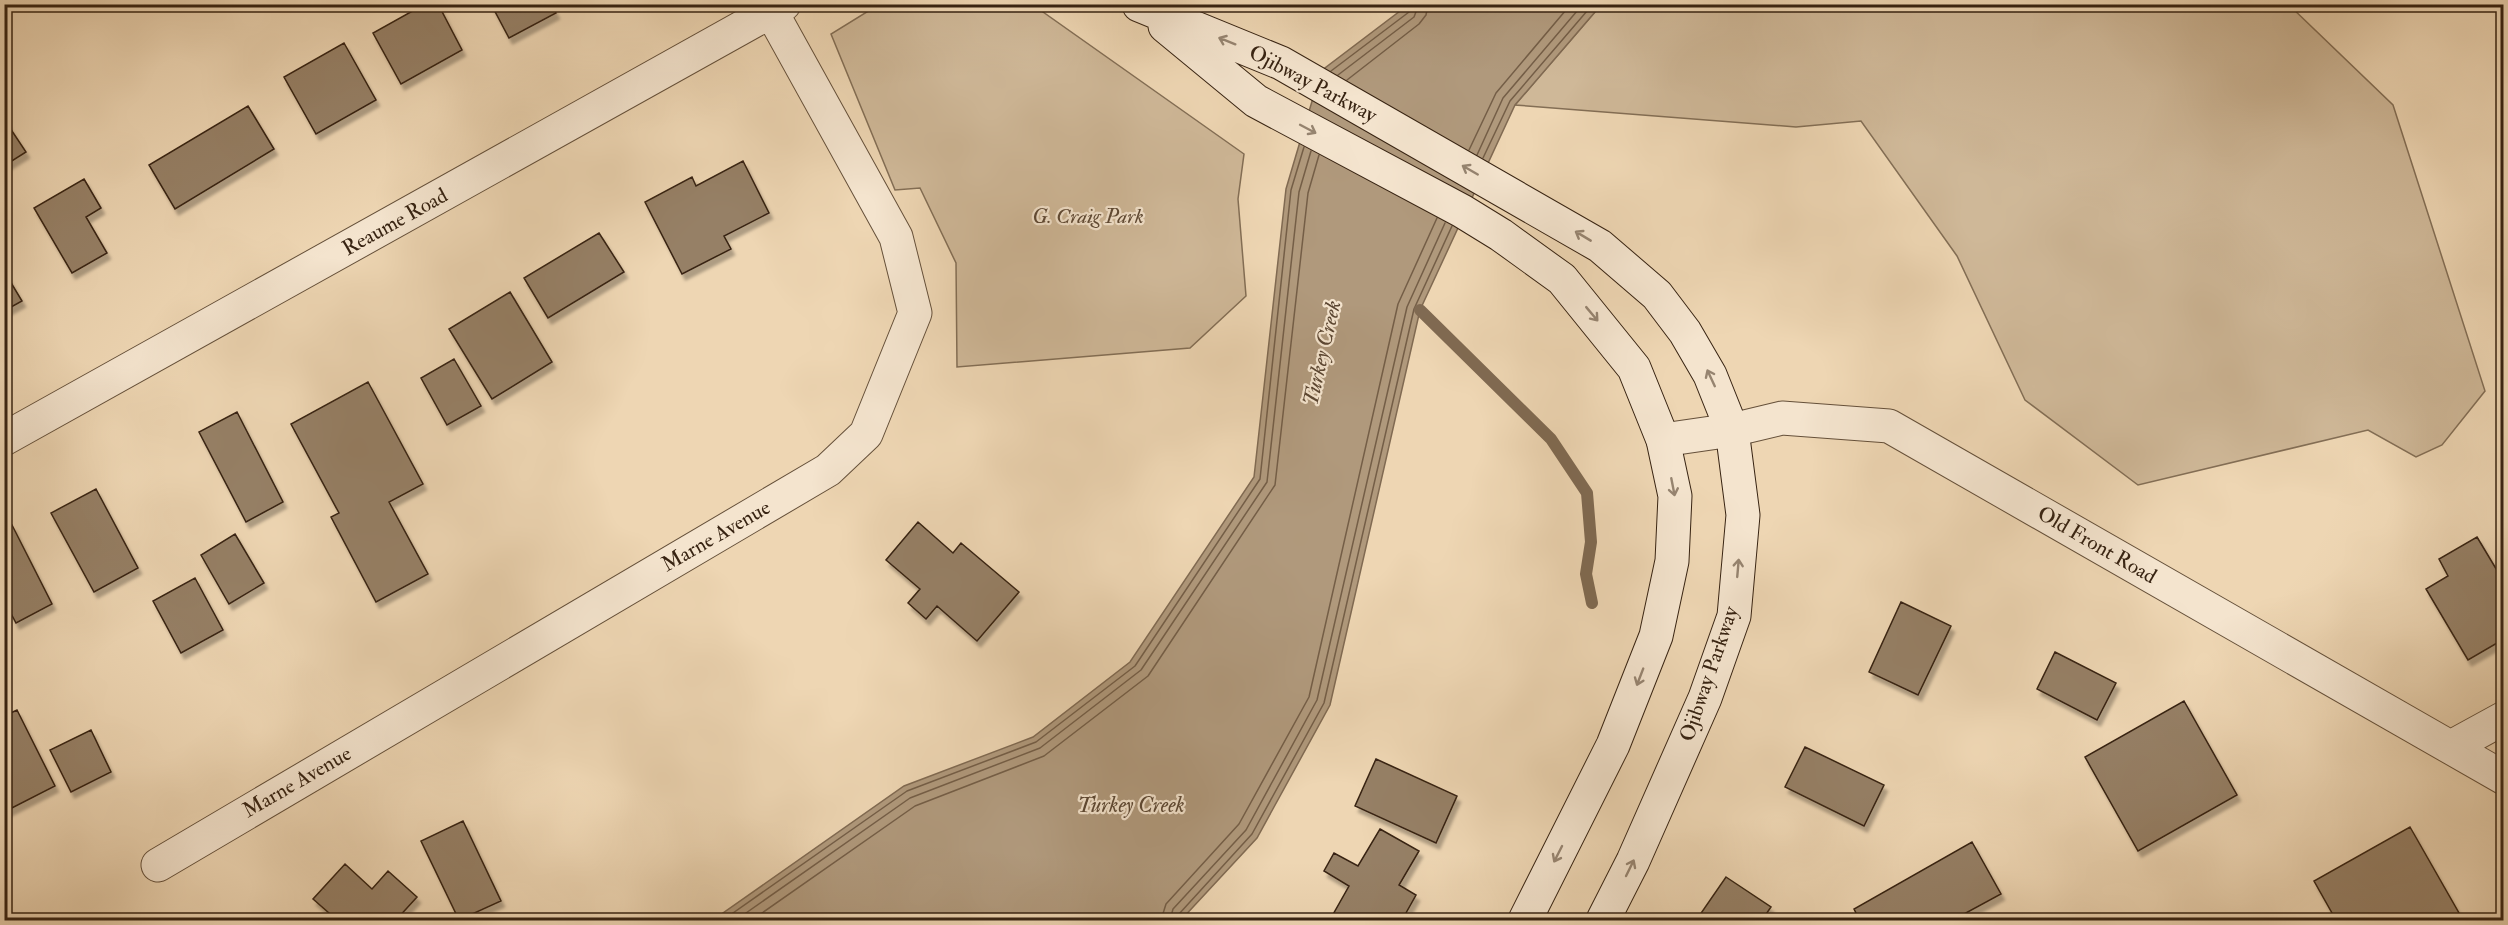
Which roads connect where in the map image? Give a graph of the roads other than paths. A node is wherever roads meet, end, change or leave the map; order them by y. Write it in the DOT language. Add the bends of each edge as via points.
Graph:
graph roads {
  1 [pos="1138,5"];
  2 [pos="778,9"];
  3 [pos="1732,430"];
  4 [pos="4,439"];
  5 [pos="1663,440"];
  6 [pos="2504,718"];
  7 [pos="2451,747"];
  8 [pos="2504,778"];
  9 [pos="158,865"];
  10 [pos="1525,921"];
  11 [pos="1603,921"];
  3 -- 1 [label="street, Ojibway Parkway, one-way" via="1710,375 1685,332 1657,295 1600,246 1281,63"];
  1 -- 5 [label="street, Ojibway Parkway, one-way" via="1256,101 1462,211 1562,279 1634,368"];
  2 -- 4 [label="street, Reaume Road"];
  2 -- 9 [label="street, Marne Avenue" via="896,237 915,314 866,434 828,470"];
  3 -- 5 [label="street, Old Front Road"];
  3 -- 7 [label="street, Old Front Road" via="1782,418 1889,426"];
  11 -- 3 [label="street, Ojibway Parkway, one-way" via="1705,698 1734,616 1743,515"];
  5 -- 10 [label="street, Ojibway Parkway, one-way" via="1675,496 1671,561 1656,636 1613,745"];
  6 -- 7 [label="street"];
  7 -- 8 [label="street, Old Front Road"];
}
